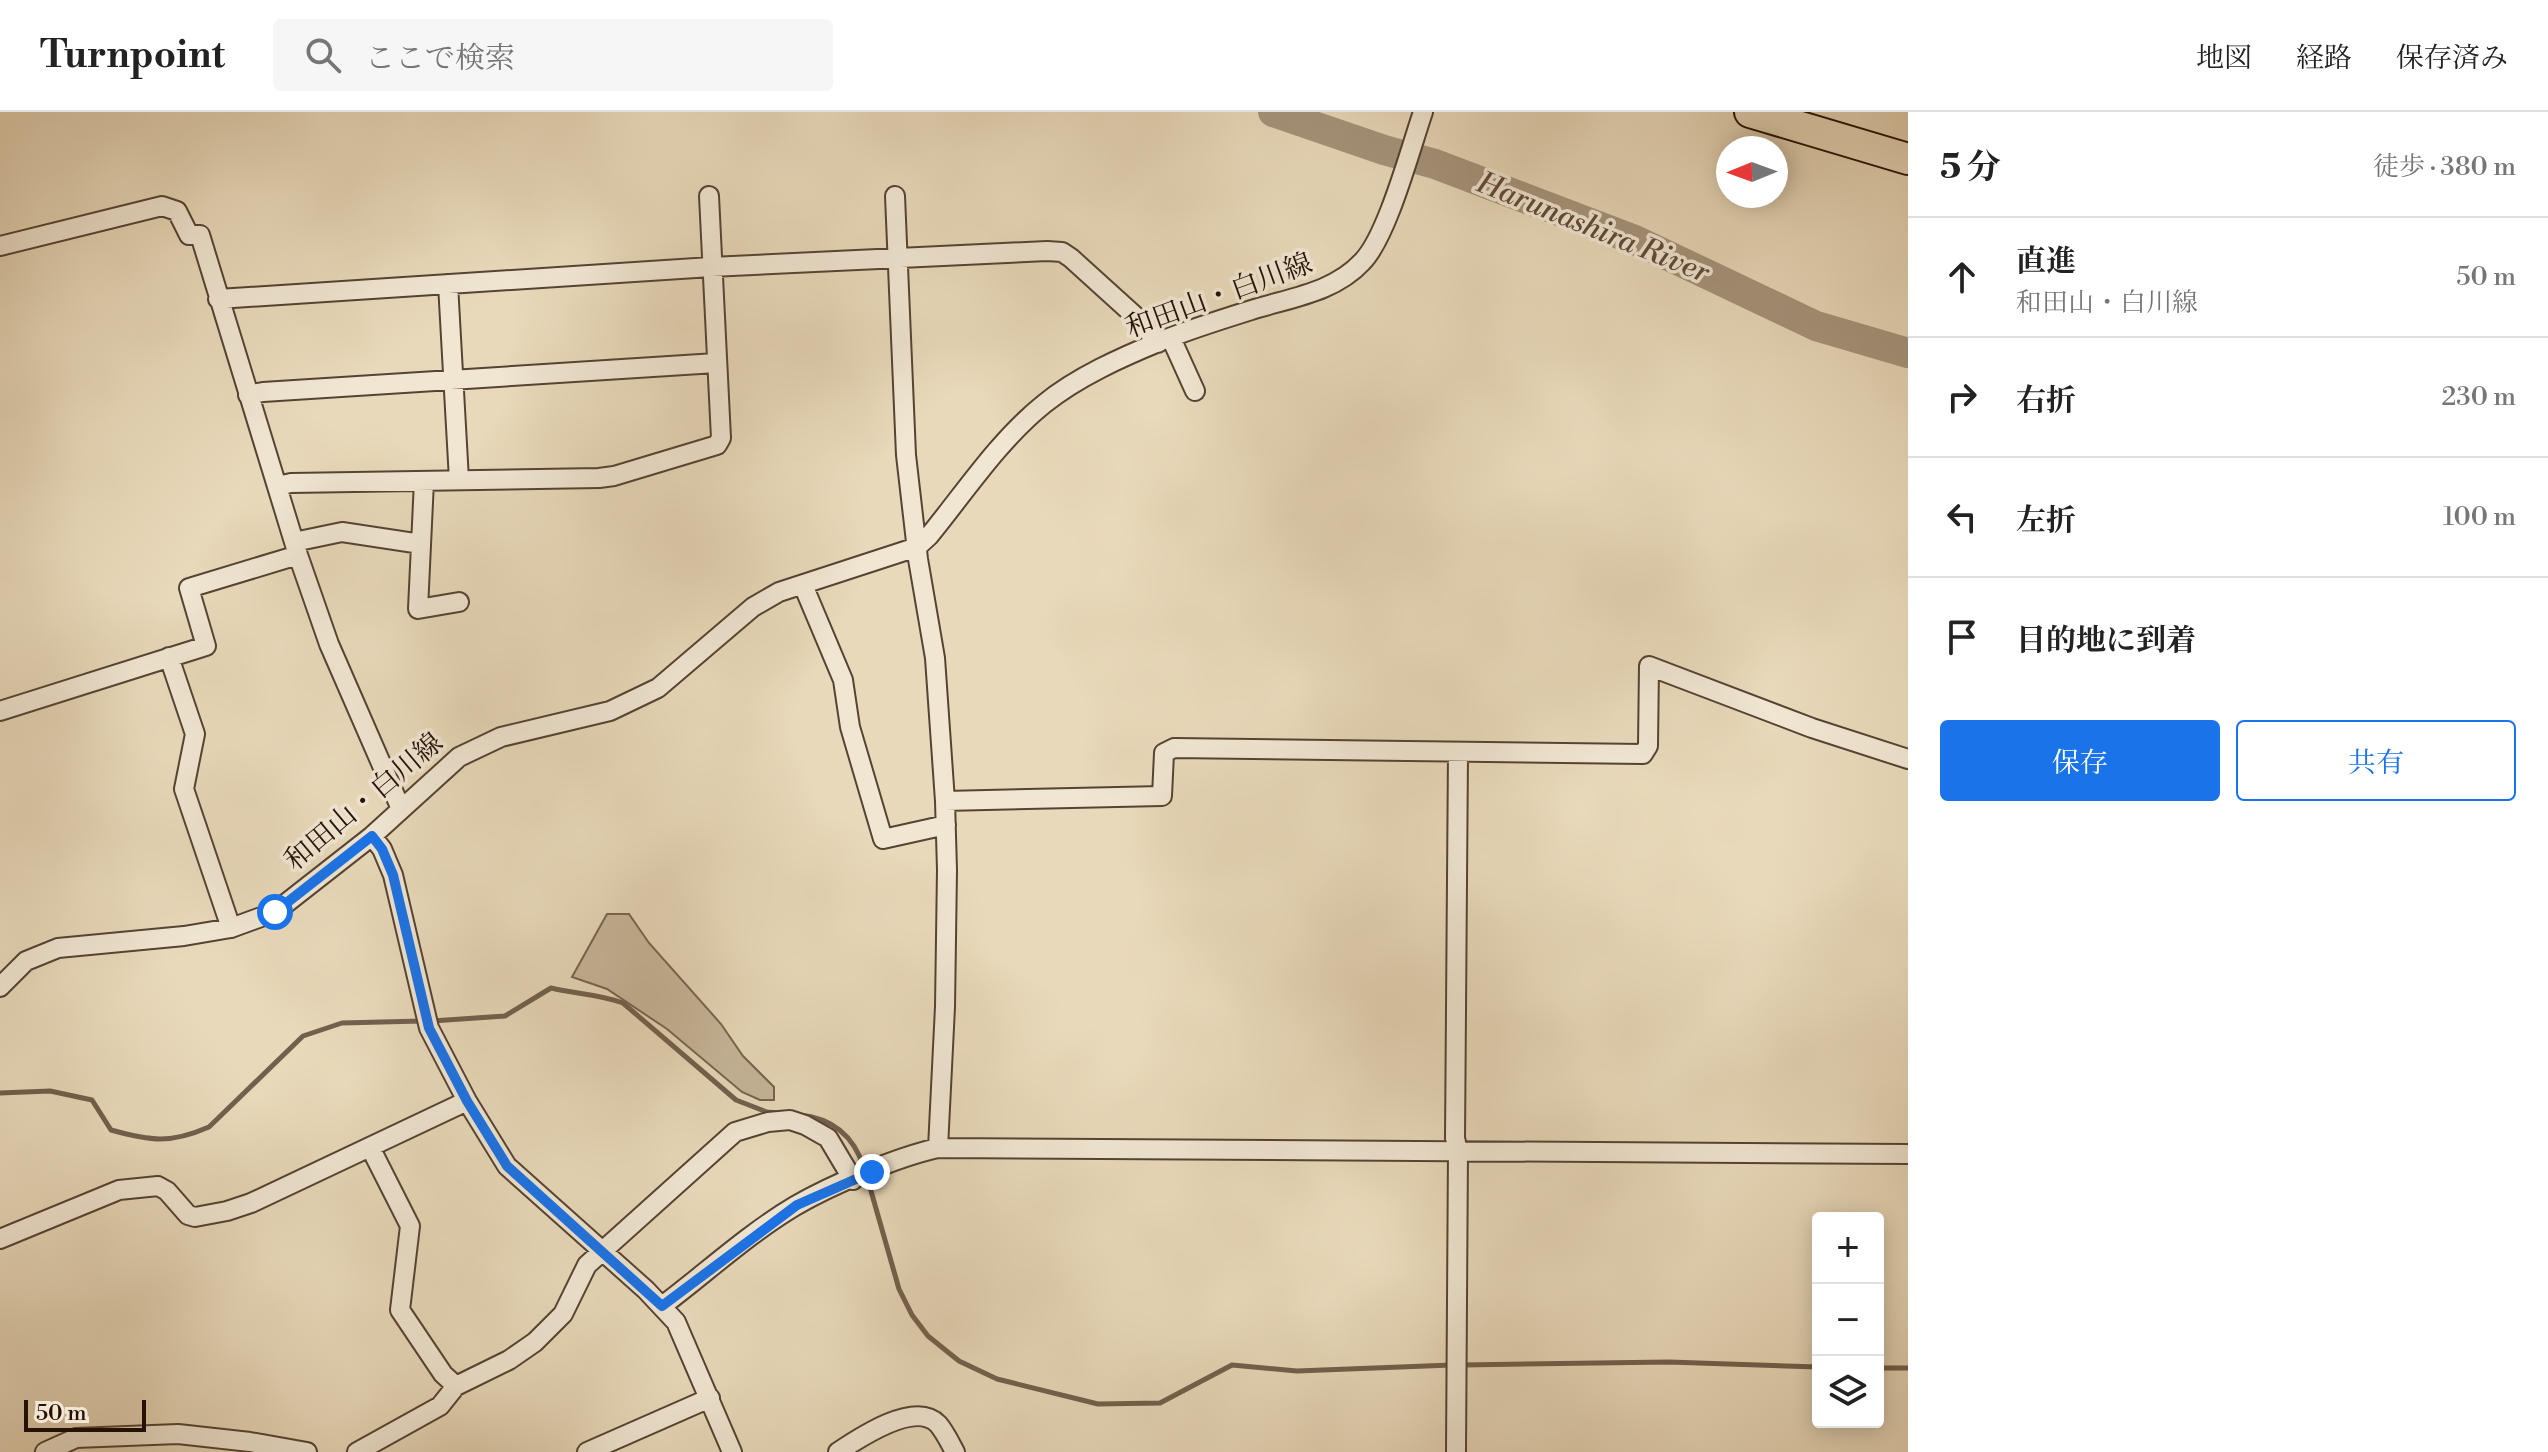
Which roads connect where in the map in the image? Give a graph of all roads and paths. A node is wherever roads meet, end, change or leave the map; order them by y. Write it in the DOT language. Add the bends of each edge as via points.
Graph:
graph roads {
  1 [pos="1423,112"];
  2 [pos="1750,112"];
  3 [pos="1908,159"];
  4 [pos="709,196"];
  5 [pos="895,196"];
  6 [pos="0,246"];
  7 [pos="897,257"];
  8 [pos="711,267"];
  9 [pos="448,284"];
  10 [pos="218,299"];
  11 [pos="1164,340"];
  12 [pos="716,363"];
  13 [pos="453,380"];
  14 [pos="1195,391"];
  15 [pos="248,395"];
  16 [pos="459,480"];
  17 [pos="424,481"];
  18 [pos="277,486"];
  19 [pos="421,544"];
  20 [pos="917,547"];
  21 [pos="296,549"];
  22 [pos="803,585"];
  23 [pos="459,602"];
  24 [pos="169,657"];
  25 [pos="0,711"];
  26 [pos="1458,753"];
  27 [pos="1908,759"];
  28 [pos="945,801"];
  29 [pos="401,809"];
  30 [pos="946,825"];
  31 [pos="372,836"];
  32 [pos="231,928"];
  33 [pos="3,978"];
  34 [pos="467,1101"];
  35 [pos="370,1147"];
  36 [pos="938,1148"];
  37 [pos="1458,1151"];
  38 [pos="1908,1154"];
  39 [pos="860,1177"];
  40 [pos="0,1239"];
  41 [pos="602,1250"];
  42 [pos="662,1306"];
  43 [pos="456,1386"];
  44 [pos="710,1398"];
  45 [pos="45,1452"];
  46 [pos="307,1452"];
  47 [pos="357,1452"];
  48 [pos="587,1452"];
  49 [pos="732,1452"];
  50 [pos="838,1452"];
  51 [pos="955,1452"];
  52 [pos="1456,1452"];
  1 -- 11 [label="street, 和田山・白川線" via="1371,253 1350,274 1315,292"];
  2 -- 3 [label="main road"];
  4 -- 8 [label="street"];
  5 -- 7 [label="street"];
  6 -- 10 [label="street" via="170,207 189,235 200,235"];
  7 -- 8 [label="street"];
  7 -- 11 [label="street" via="1062,252"];
  7 -- 20 [label="street" via="906,455"];
  8 -- 9 [label="street"];
  8 -- 12 [label="street"];
  9 -- 10 [label="street"];
  9 -- 13 [label="street"];
  10 -- 15 [label="street"];
  11 -- 14 [label="street"];
  11 -- 20 [label="street, 和田山・白川線" via="1044,404"];
  12 -- 13 [label="street"];
  12 -- 16 [label="street" via="721,438 717,445 614,476"];
  13 -- 15 [label="street"];
  13 -- 16 [label="street"];
  15 -- 18 [label="street"];
  16 -- 17 [label="street"];
  17 -- 18 [label="street"];
  17 -- 19 [label="street"];
  18 -- 21 [label="street"];
  19 -- 21 [label="street" via="342,532"];
  19 -- 23 [label="street" via="418,609"];
  20 -- 22 [label="street, 和田山・白川線"];
  20 -- 28 [label="street" via="935,658"];
  21 -- 24 [label="street" via="189,588 206,646"];
  21 -- 29 [label="street" via="329,644"];
  22 -- 29 [label="street, 和田山・白川線" via="753,607 658,688 610,711 501,737 459,757"];
  22 -- 30 [label="street" via="843,680 850,727 883,839"];
  24 -- 25 [label="street"];
  24 -- 32 [label="street" via="195,734 184,789"];
  26 -- 27 [label="street" via="1643,754 1648,746 1649,666"];
  26 -- 28 [label="street" via="1174,748 1164,753 1162,796"];
  26 -- 37 [label="street"];
  28 -- 30 [label="street"];
  29 -- 31 [label="street, 和田山・白川線"];
  30 -- 36 [label="street"];
  31 -- 32 [label="street, 和田山・白川線" via="275,912"];
  31 -- 34 [label="street" via="393,875 429,1028"];
  32 -- 33 [label="street, 和田山・白川線" via="58,948"];
  34 -- 35 [label="street"];
  34 -- 41 [label="street" via="507,1166"];
  35 -- 40 [label="street" via="227,1211 195,1217 158,1186 119,1190"];
  35 -- 43 [label="street" via="410,1226 400,1310"];
  36 -- 37 [label="street"];
  36 -- 39 [label="street"];
  37 -- 38 [label="street"];
  37 -- 52 [label="street"];
  39 -- 41 [label="street" via="818,1130 790,1120 752,1126 735,1132"];
  39 -- 42 [label="street" via="777,1218"];
  41 -- 42 [label="street"];
  41 -- 43 [label="street" via="587,1265 563,1314 550,1328 509,1360"];
  42 -- 44 [label="street" via="676,1322"];
  43 -- 47 [label="street" via="440,1406"];
  44 -- 48 [label="street"];
  44 -- 49 [label="street"];
  45 -- 46 [label="street" via="76,1438 178,1434"];
  50 -- 51 [label="street" via="893,1421 918,1416 937,1423"];
}
